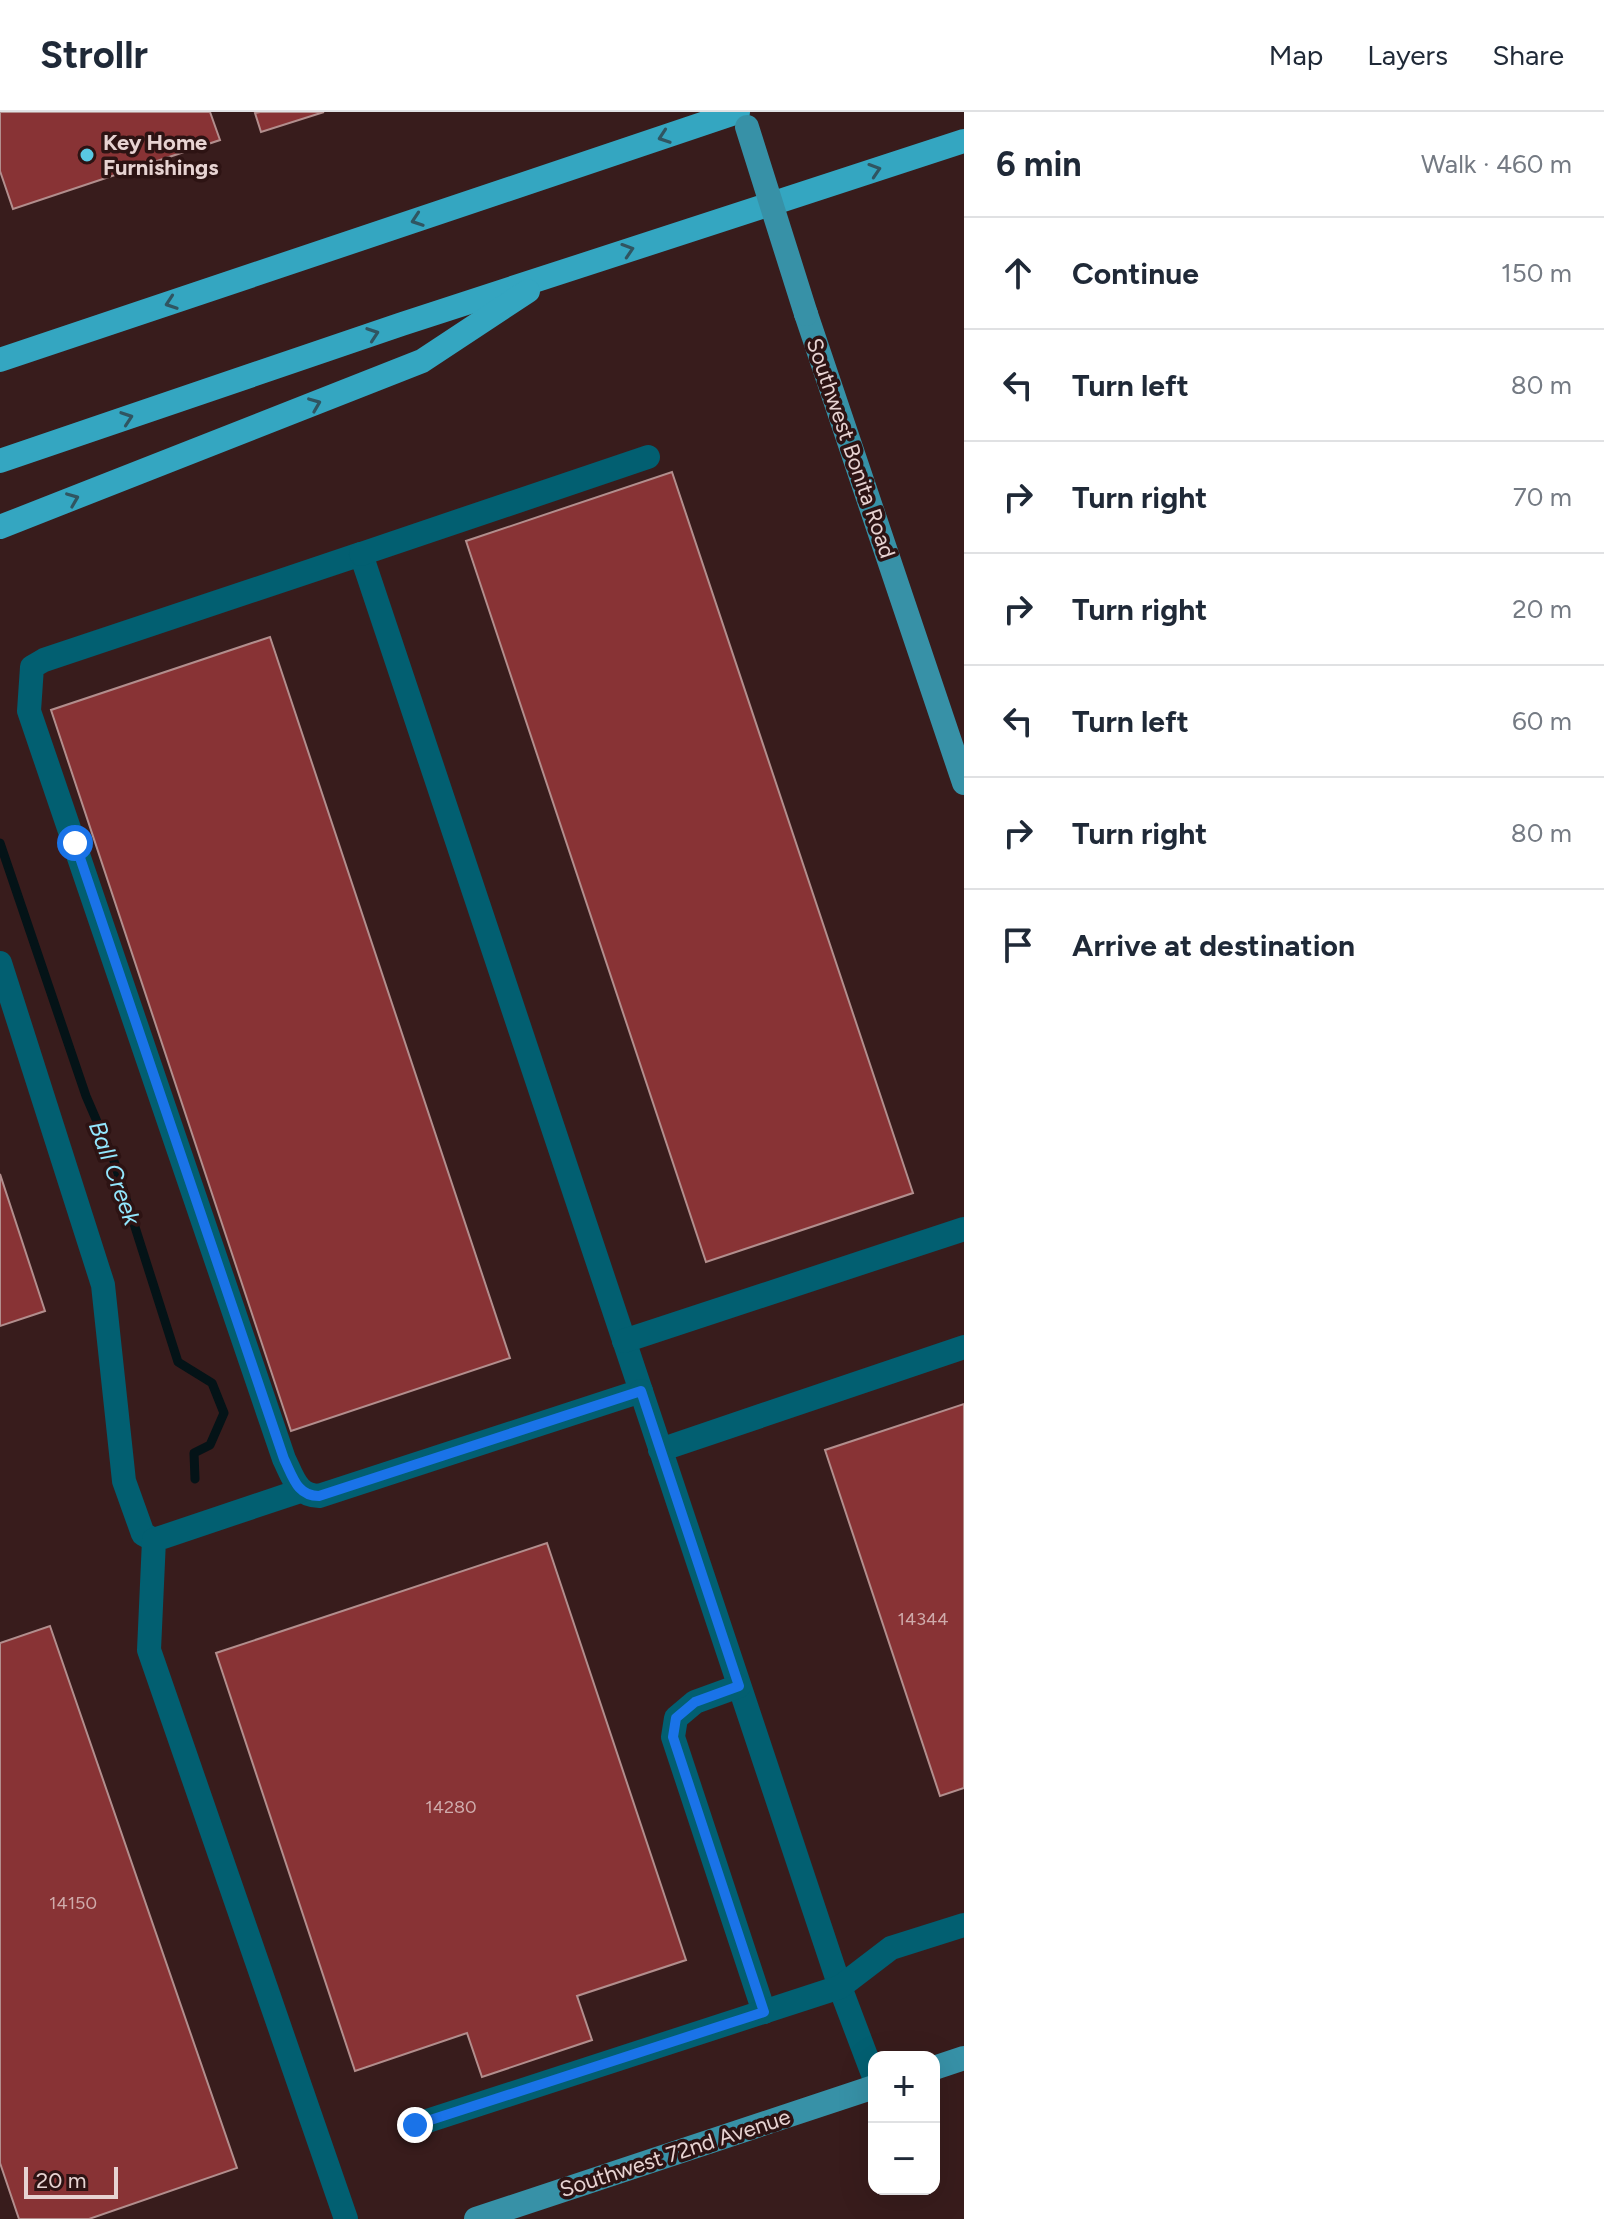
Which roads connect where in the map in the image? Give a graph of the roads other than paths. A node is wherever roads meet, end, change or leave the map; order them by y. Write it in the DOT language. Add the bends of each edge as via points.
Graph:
graph roads {
  1 [pos="740,112"];
  2 [pos="964,141"];
  3 [pos="554,275"];
  4 [pos="0,360"];
  5 [pos="648,457"];
  6 [pos="0,461"];
  7 [pos="0,527"];
  8 [pos="361,554"];
  9 [pos="964,783"];
  10 [pos="0,963"];
  11 [pos="964,1229"];
  12 [pos="624,1341"];
  13 [pos="964,1347"];
  14 [pos="641,1391"];
  15 [pos="660,1450"];
  16 [pos="300,1491"];
  17 [pos="154,1540"];
  18 [pos="739,1686"];
  19 [pos="964,1925"];
  20 [pos="840,1987"];
  21 [pos="764,2012"];
  22 [pos="964,2058"];
  23 [pos="868,2061"];
  24 [pos="940,2066"];
  25 [pos="868,2089"];
  26 [pos="415,2125"];
  27 [pos="346,2219"];
  28 [pos="476,2219"];
  1 -- 4 [label="highway, one-way"];
  1 -- 9 [label="main road, Southwest Bonita Road, bridge"];
  3 -- 2 [label="highway, one-way"];
  6 -- 3 [label="highway, one-way"];
  7 -- 3 [label="highway, one-way" via="422,361"];
  5 -- 8 [label="lane"];
  8 -- 12 [label="lane"];
  8 -- 16 [label="lane" via="44,660 32,667 30,686 29,711 284,1459"];
  10 -- 17 [label="lane" via="103,1285 124,1481 143,1534"];
  11 -- 12 [label="lane"];
  12 -- 14 [label="lane"];
  13 -- 15 [label="lane"];
  14 -- 15 [label="lane"];
  14 -- 16 [label="lane" via="319,1496"];
  15 -- 18 [label="lane"];
  16 -- 17 [label="lane"];
  17 -- 27 [label="lane" via="149,1650"];
  18 -- 20 [label="lane"];
  18 -- 21 [label="lane" via="695,1702 676,1718 673,1737"];
  19 -- 20 [label="lane" via="891,1948"];
  20 -- 21 [label="lane"];
  20 -- 23 [label="lane"];
  21 -- 26 [label="lane"];
  22 -- 24 [label="main road"];
  25 -- 28 [label="main road, Southwest 72nd Avenue"];
}
